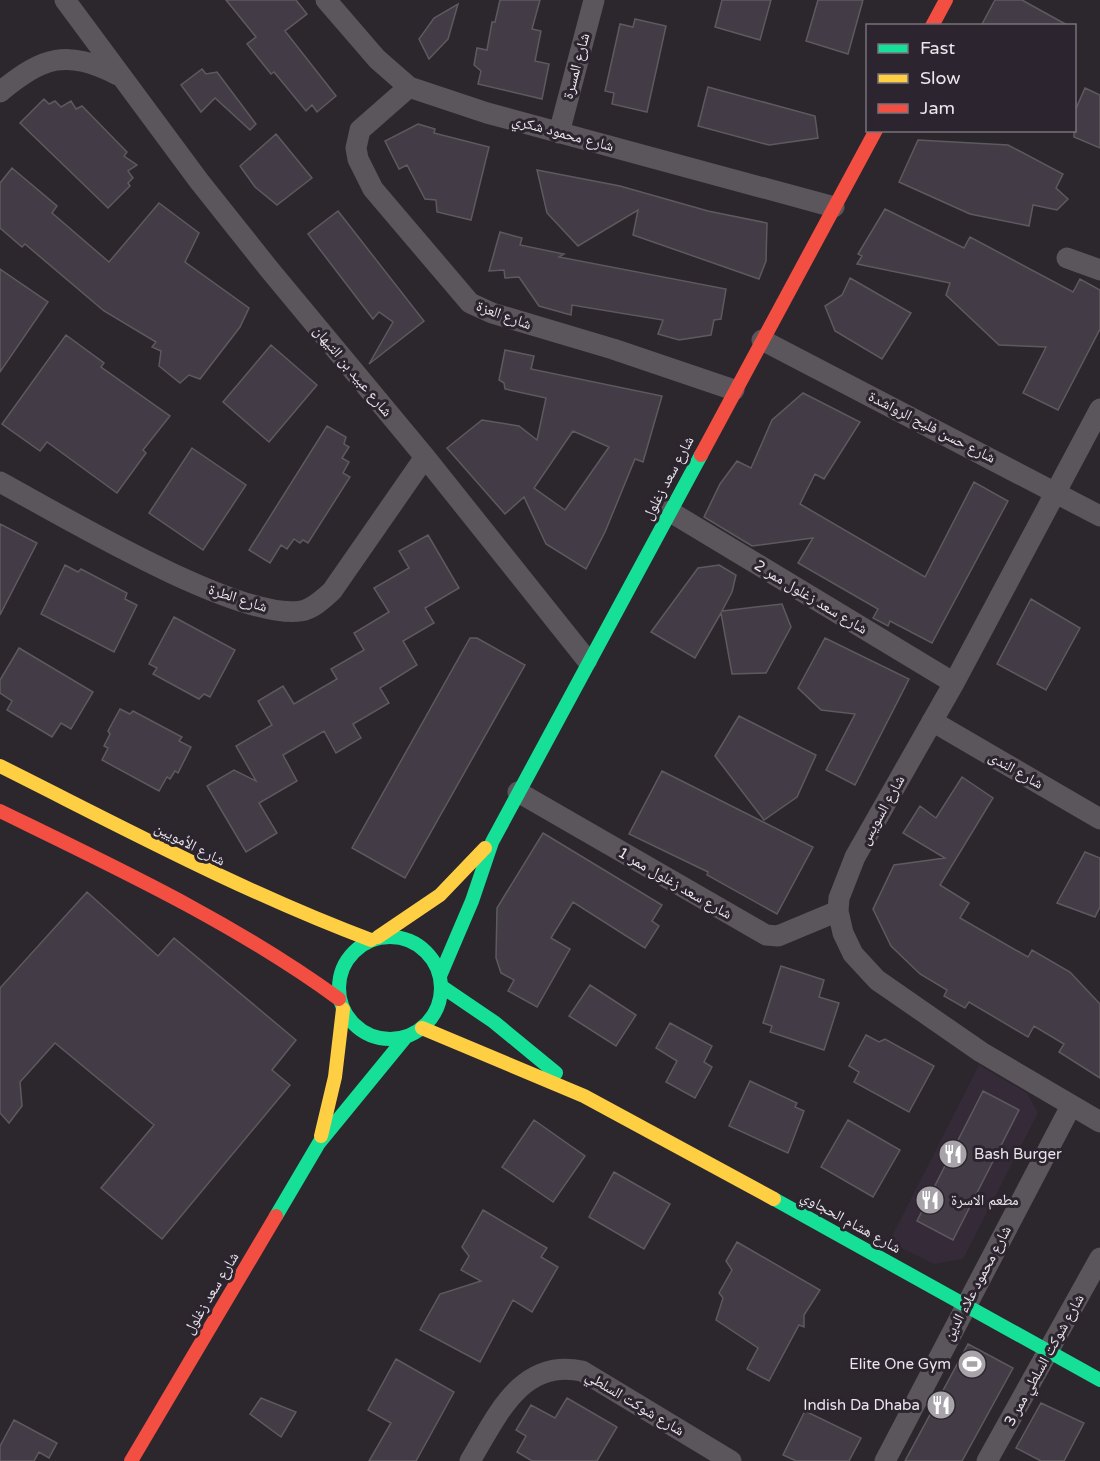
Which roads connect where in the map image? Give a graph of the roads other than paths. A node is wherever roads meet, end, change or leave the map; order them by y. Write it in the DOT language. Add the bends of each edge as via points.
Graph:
graph roads {
  1 [pos="65,0"];
  2 [pos="326,0"];
  3 [pos="594,0"];
  4 [pos="946,0"];
  5 [pos="933,24"];
  6 [pos="123,78"];
  7 [pos="409,87"];
  8 [pos="0,92"];
  9 [pos="875,132"];
  10 [pos="559,133"];
  11 [pos="834,207"];
  12 [pos="1067,258"];
  13 [pos="1100,270"];
  14 [pos="762,340"];
  15 [pos="734,390"];
  16 [pos="1100,408"];
  17 [pos="425,457"];
  18 [pos="0,482"];
  19 [pos="1057,491"];
  20 [pos="669,511"];
  21 [pos="1100,516"];
  22 [pos="587,660"];
  23 [pos="954,683"];
  24 [pos="932,721"];
  25 [pos="0,766"];
  26 [pos="518,792"];
  27 [pos="0,811"];
  28 [pos="1100,819"];
  29 [pos="492,842"];
  30 [pos="838,911"];
  31 [pos="375,939"];
  32 [pos="441,981"];
  33 [pos="341,1004"];
  34 [pos="422,1029"];
  35 [pos="405,1038"];
  36 [pos="584,1096"];
  37 [pos="1071,1106"];
  38 [pos="1100,1122"];
  39 [pos="319,1143"];
  40 [pos="1100,1258"];
  41 [pos="965,1305"];
  42 [pos="1050,1350"];
  43 [pos="1100,1380"];
  44 [pos="131,1461"];
  45 [pos="470,1461"];
  46 [pos="731,1461"];
  47 [pos="885,1461"];
  48 [pos="987,1461"];
  1 -- 6 [label="street, شارع عبيد بن التيهان"];
  2 -- 7 [label="street, شارع محمود شكري" via="377,59"];
  3 -- 10 [label="street, شارع المسرة"];
  4 -- 5 [label="street"];
  6 -- 8 [label="street, شارع عبيد بن التيهان" via="94,63 64,59 21,75"];
  6 -- 17 [label="street, شارع عبيد بن التيهان" via="262,261"];
  7 -- 10 [label="street, شارع محمود شكري"];
  7 -- 15 [label="street, شارع العزة" via="360,130 358,159 374,189 470,303 492,314"];
  9 -- 11 [label="street, شارع سعد زغلول"];
  10 -- 11 [label="street, شارع محمود شكري"];
  11 -- 14 [label="street, شارع سعد زغلول"];
  12 -- 13 [label="street"];
  14 -- 15 [label="street, شارع سعد زغلول"];
  14 -- 19 [label="street, شارع حسن فليح الرواشدة"];
  15 -- 20 [label="street, شارع سعد زغلول"];
  16 -- 19 [label="street, شارع السويس"];
  17 -- 18 [label="street, شارع الطرة" via="332,591 303,611 267,608 206,588"];
  17 -- 22 [label="street, شارع عبيد بن التيهان"];
  19 -- 21 [label="street, شارع حسن فليح الرواشدة"];
  19 -- 23 [label="street, شارع السويس"];
  20 -- 22 [label="street, شارع سعد زغلول"];
  20 -- 23 [label="street, شارع سعد زغلول ممر 2"];
  22 -- 26 [label="street, شارع سعد زغلول"];
  23 -- 24 [label="street, شارع السويس"];
  24 -- 28 [label="street, شارع الندى"];
  24 -- 30 [label="street, شارع السويس" via="855,857"];
  25 -- 31 [label="street, شارع الأمويين" via="227,880 299,912"];
  26 -- 29 [label="street, شارع سعد زغلول"];
  26 -- 30 [label="street, شارع سعد زغلول ممر 1" via="766,935 778,936"];
  27 -- 33 [label="street" via="239,933 317,981"];
  29 -- 31 [label="street, شارع سعد زغلول" via="440,895"];
  29 -- 32 [label="street, شارع سعد زغلول"];
  30 -- 37 [label="street, شارع السويس" via="853,954 877,980 981,1052"];
  31 -- 32 [label="street" via="394,936 410,940 434,962"];
  31 -- 33 [label="street" via="356,949 344,963 339,981"];
  32 -- 34 [label="street" via="436,1009"];
  32 -- 36 [label="street, شارع هشام الحجاوي"];
  33 -- 35 [label="street" via="350,1022 375,1038"];
  33 -- 39 [label="street, شارع سعد زغلول" via="335,1077"];
  34 -- 35 [label="street"];
  34 -- 36 [label="street, شارع هشام الحجاوي"];
  35 -- 39 [label="street, شارع سعد زغلول"];
  36 -- 41 [label="street, شارع هشام الحجاوي"];
  37 -- 38 [label="street, شارع السويس"];
  37 -- 41 [label="street, شارع محمود علاء الدين"];
  39 -- 44 [label="street, شارع سعد زغلول"];
  40 -- 42 [label="street, شارع شوكت السلطي ممر 3"];
  41 -- 42 [label="street, شارع هشام الحجاوي"];
  41 -- 47 [label="street, شارع محمود علاء الدين"];
  42 -- 43 [label="street, شارع هشام الحجاوي"];
  42 -- 48 [label="street, شارع شوكت السلطي ممر 3"];
  45 -- 46 [label="street, شارع شوكت السلطي" via="524,1384 537,1374 557,1368 582,1371"];
}
